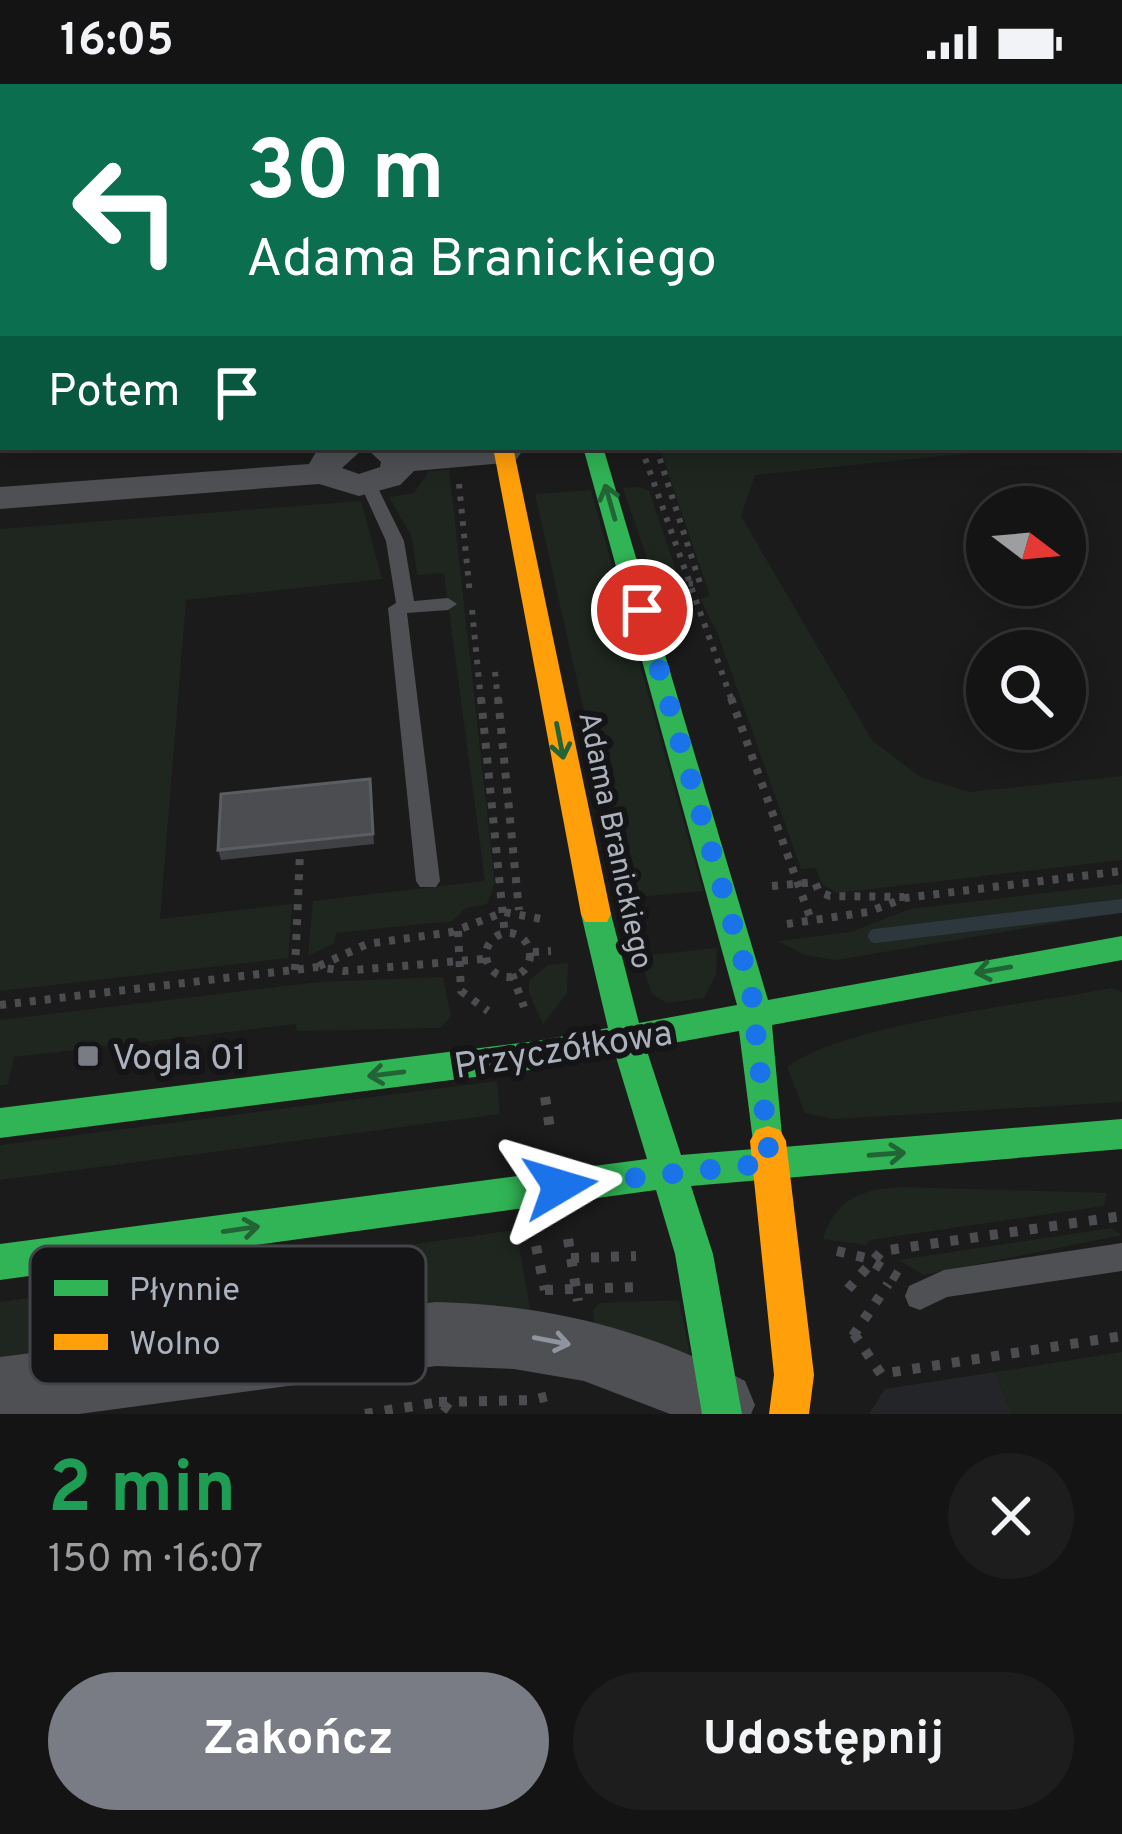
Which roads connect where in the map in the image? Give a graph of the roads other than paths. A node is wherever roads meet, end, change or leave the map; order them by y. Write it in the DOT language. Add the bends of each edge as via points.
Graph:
graph roads {
  1 [pos="504,450"];
  2 [pos="594,450"];
  3 [pos="391,455"];
  4 [pos="337,460"];
  5 [pos="368,484"];
  6 [pos="0,498"];
  7 [pos="448,604"];
  8 [pos="406,607"];
  9 [pos="428,881"];
  10 [pos="1122,947"];
  11 [pos="753,1016"];
  12 [pos="626,1040"];
  13 [pos="0,1123"];
  14 [pos="1122,1134"];
  15 [pos="770,1163"];
  16 [pos="669,1172"];
  17 [pos="119,1246"];
  18 [pos="1122,1257"];
  19 [pos="30,1258"];
  20 [pos="0,1262"];
  21 [pos="920,1296"];
  22 [pos="426,1335"];
  23 [pos="54,1384"];
  24 [pos="0,1391"];
  25 [pos="722,1409"];
  26 [pos="789,1414"];
  1 -- 3 [label="street"];
  1 -- 12 [label="main road, Adama Branickiego, one-way"];
  11 -- 2 [label="main road, one-way" via="736,931"];
  3 -- 5 [label="street" via="391,476"];
  4 -- 5 [label="street" via="339,482"];
  4 -- 6 [label="street"];
  5 -- 8 [label="lane" via="395,541"];
  7 -- 8 [label="lane"];
  8 -- 9 [label="lane" via="397,608"];
  10 -- 11 [label="main road, Przyczółkowa, one-way"];
  11 -- 12 [label="main road, Przyczółkowa"];
  11 -- 15 [label="main road"];
  12 -- 13 [label="main road, Przyczółkowa, one-way"];
  12 -- 16 [label="main road, Adama Branickiego"];
  15 -- 14 [label="main road, one-way"];
  15 -- 16 [label="main road"];
  15 -- 26 [label="main road" via="794,1375"];
  17 -- 16 [label="main road, one-way"];
  16 -- 25 [label="main road, Adama Branickiego" via="702,1285"];
  18 -- 21 [label="lane" via="944,1284"];
  20 -- 19 [label="main road, one-way"];
  22 -- 25 [label="street, one-way" via="543,1337 650,1367"];
  24 -- 23 [label="street, one-way"];
}
